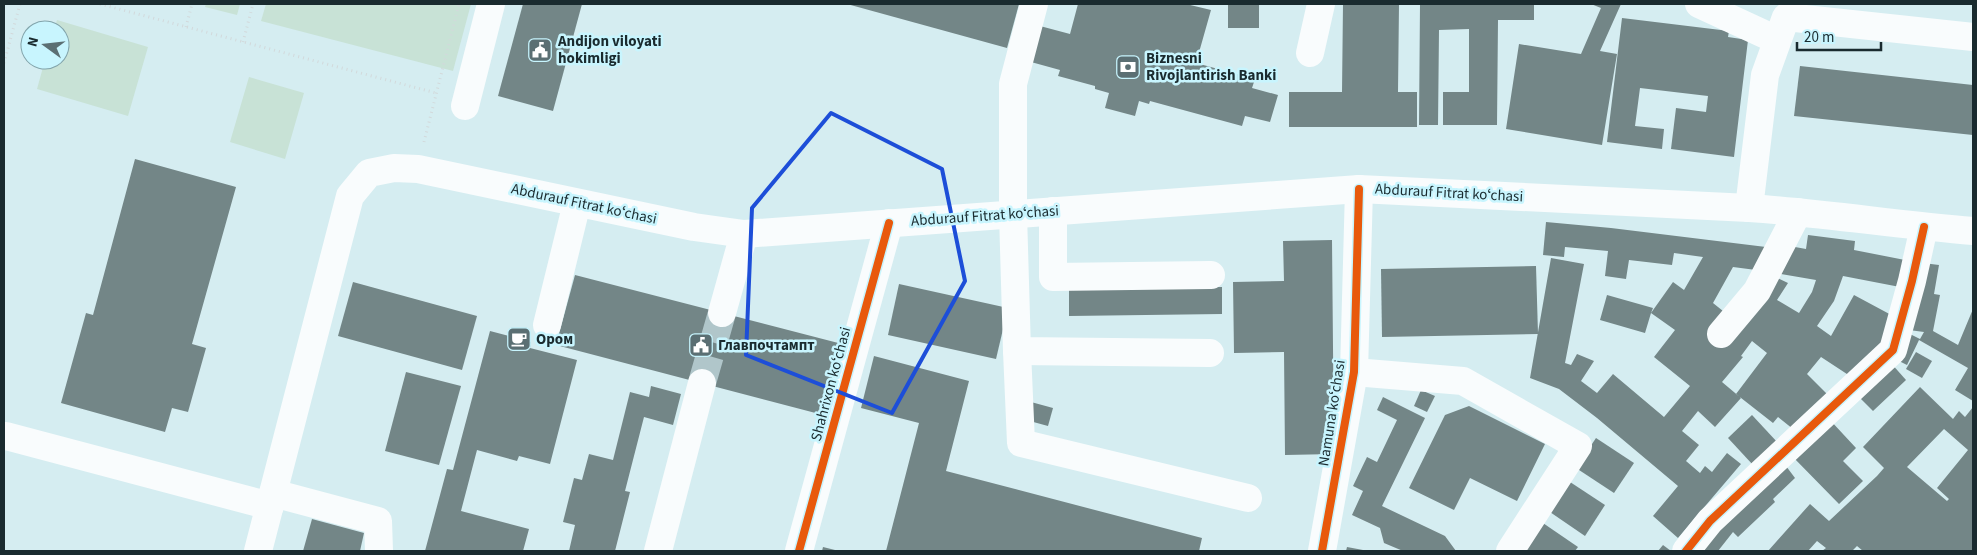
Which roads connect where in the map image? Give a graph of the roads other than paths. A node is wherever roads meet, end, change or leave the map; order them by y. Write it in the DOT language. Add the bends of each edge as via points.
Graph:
graph roads {
  1 [pos="492,4"];
  2 [pos="1034,4"];
  3 [pos="1321,4"];
  4 [pos="1699,4"];
  5 [pos="1783,20"];
  6 [pos="1973,37"];
  7 [pos="1310,53"];
  8 [pos="465,106"];
  9 [pos="1360,188"];
  10 [pos="577,203"];
  11 [pos="1750,208"];
  12 [pos="1053,211"];
  13 [pos="1798,212"];
  14 [pos="1013,214"];
  15 [pos="889,223"];
  16 [pos="1924,227"];
  17 [pos="1973,231"];
  18 [pos="744,234"];
  19 [pos="1210,274"];
  20 [pos="722,313"];
  21 [pos="547,325"];
  22 [pos="1721,334"];
  23 [pos="1017,351"];
  24 [pos="1210,353"];
  25 [pos="1354,372"];
  26 [pos="702,383"];
  27 [pos="6,436"];
  28 [pos="1248,498"];
  29 [pos="271,499"];
  30 [pos="258,551"];
  31 [pos="379,551"];
  32 [pos="658,551"];
  33 [pos="799,551"];
  34 [pos="1322,551"];
  35 [pos="1510,551"];
  36 [pos="1686,551"];
  1 -- 8 [label="main road"];
  2 -- 14 [label="main road" via="1013,84"];
  3 -- 7 [label="main road"];
  4 -- 5 [label="main road"];
  5 -- 6 [label="main road"];
  5 -- 11 [label="main road" via="1765,75"];
  9 -- 11 [label="main road, Abdurauf Fitrat koʻchasi"];
  9 -- 12 [label="main road, Abdurauf Fitrat koʻchasi"];
  9 -- 25 [label="main road, Namuna koʻchasi"];
  10 -- 18 [label="main road, Abdurauf Fitrat koʻchasi"];
  10 -- 21 [label="main road"];
  10 -- 29 [label="main road, Abdurauf Fitrat koʻchasi" via="418,169 394,168 369,173 350,196"];
  11 -- 13 [label="main road, Abdurauf Fitrat koʻchasi"];
  12 -- 14 [label="main road, Abdurauf Fitrat koʻchasi"];
  12 -- 19 [label="main road" via="1054,277"];
  13 -- 16 [label="main road, Abdurauf Fitrat koʻchasi"];
  13 -- 22 [label="main road" via="1757,291"];
  14 -- 15 [label="main road, Abdurauf Fitrat koʻchasi"];
  14 -- 23 [label="main road"];
  15 -- 18 [label="main road, Abdurauf Fitrat koʻchasi"];
  15 -- 33 [label="main road, Shahrixon koʻchasi"];
  16 -- 17 [label="main road, Abdurauf Fitrat koʻchasi"];
  16 -- 36 [label="main road" via="1893,350 1710,521"];
  18 -- 20 [label="main road"];
  23 -- 24 [label="main road"];
  23 -- 28 [label="main road" via="1021,443"];
  25 -- 34 [label="main road, Namuna koʻchasi"];
  25 -- 35 [label="main road" via="1463,381 1578,446"];
  26 -- 32 [label="main road"];
  27 -- 29 [label="main road"];
  29 -- 30 [label="main road, Abdurauf Fitrat koʻchasi"];
  29 -- 31 [label="main road" via="378,521"];
}
